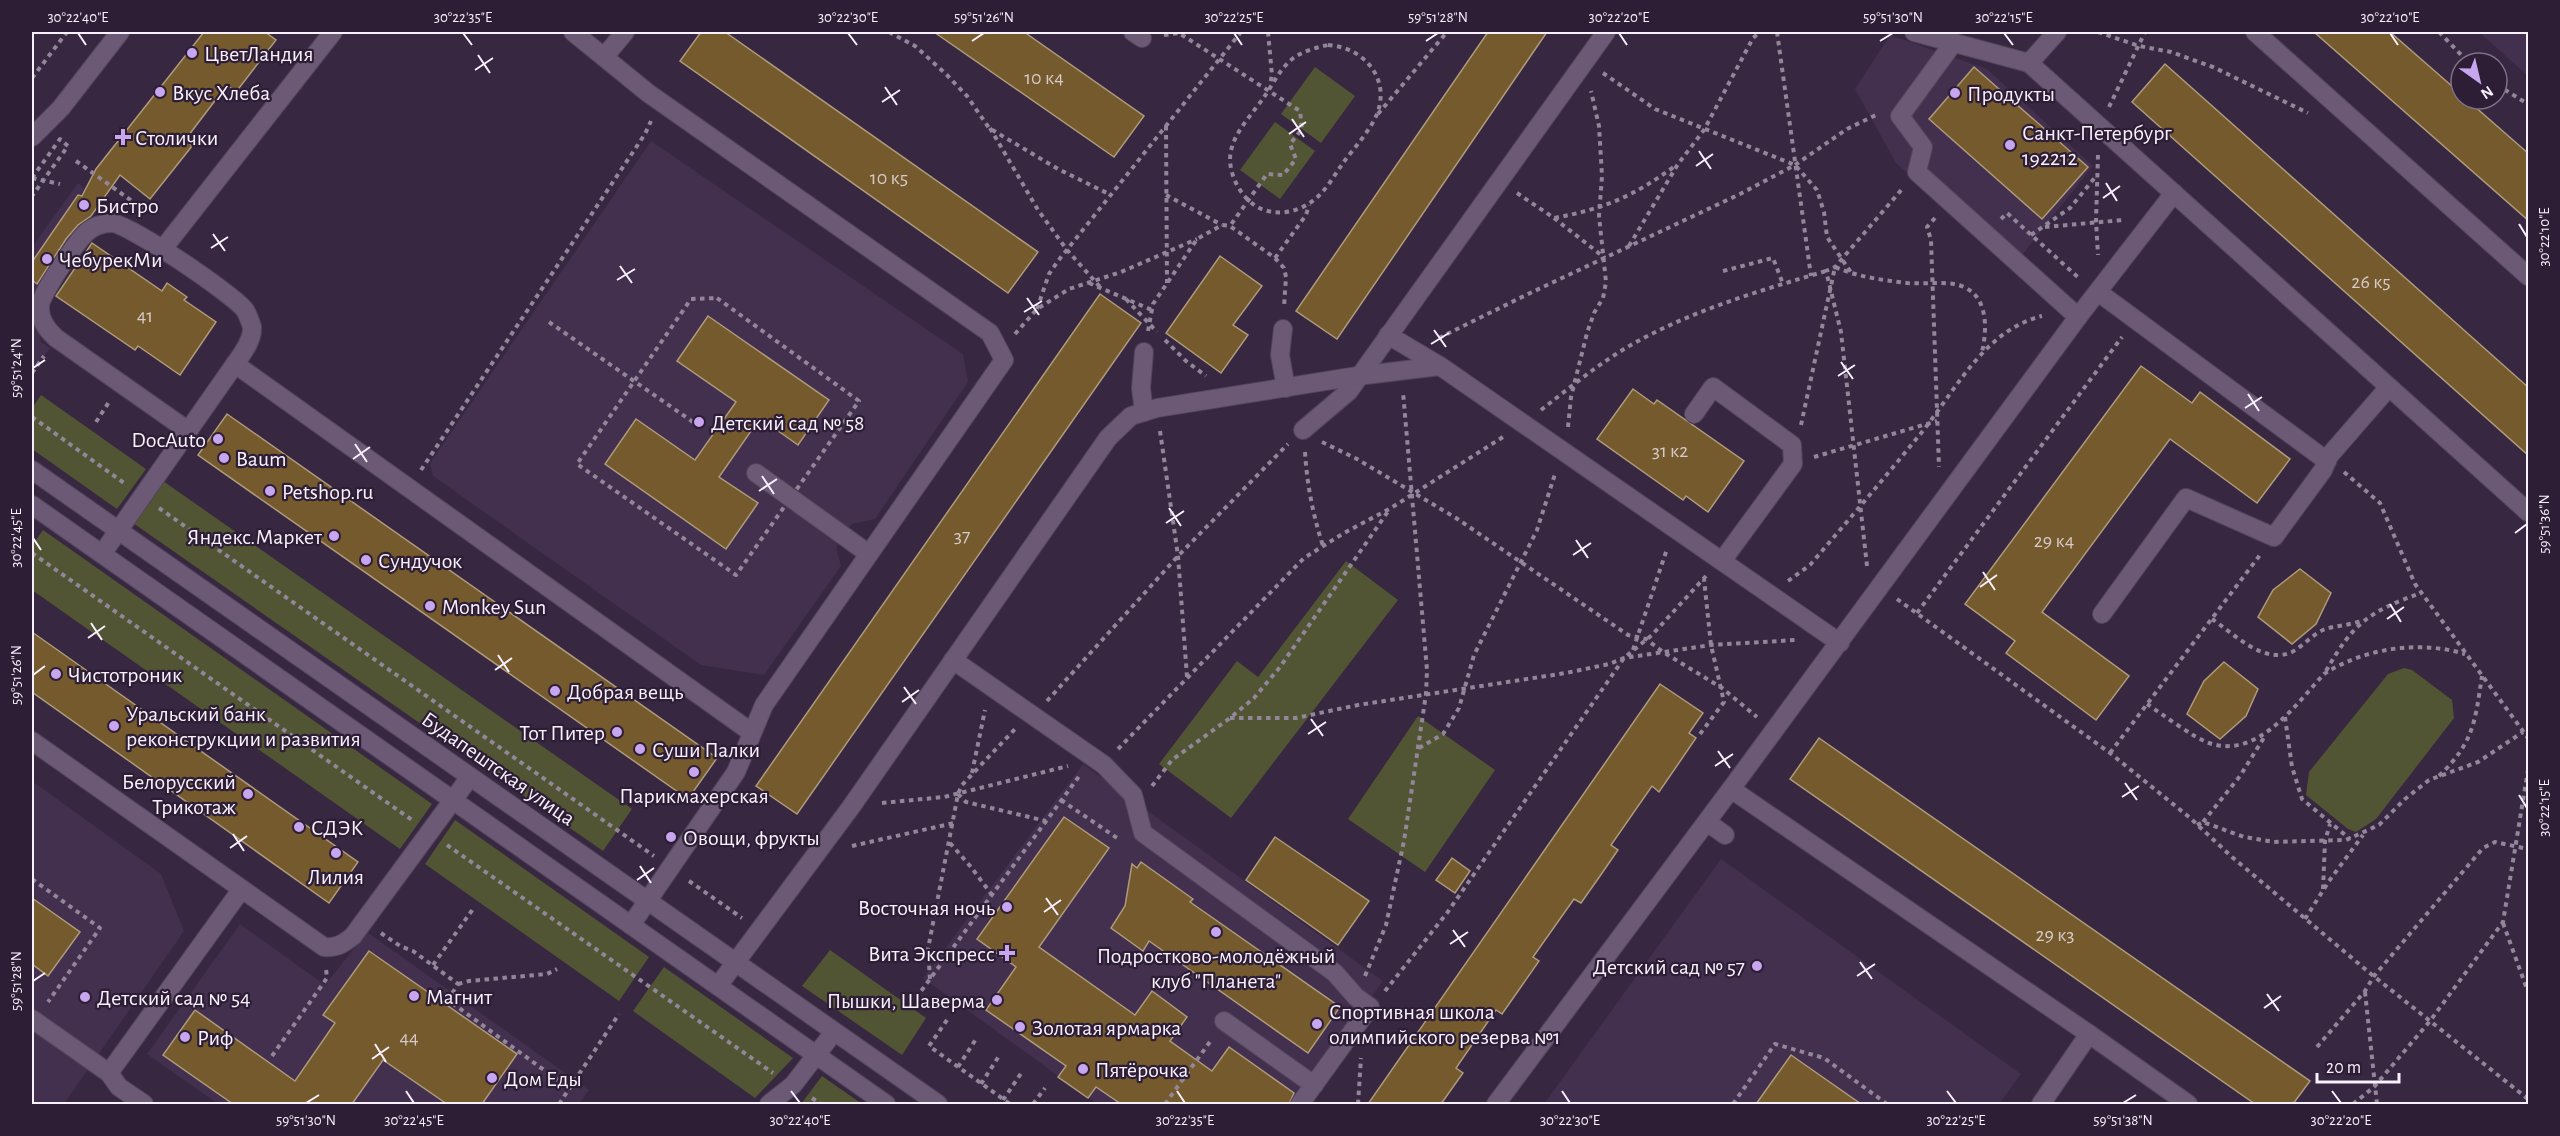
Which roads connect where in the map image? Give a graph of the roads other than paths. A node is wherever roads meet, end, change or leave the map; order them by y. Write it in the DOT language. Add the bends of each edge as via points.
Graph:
graph roads {
  1 [pos="120,32"];
  2 [pos="333,32"];
  3 [pos="573,32"];
  4 [pos="624,32"];
  5 [pos="1606,32"];
  6 [pos="1914,32"];
  7 [pos="2057,32"];
  8 [pos="2254,32"];
  9 [pos="1954,42"];
  10 [pos="604,57"];
  11 [pos="2029,63"];
  12 [pos="32,137"];
  13 [pos="2174,193"];
  14 [pos="162,250"];
  15 [pos="2529,276"];
  16 [pos="2098,292"];
  17 [pos="2074,313"];
  18 [pos="1283,329"];
  19 [pos="1388,335"];
  20 [pos="1144,352"];
  21 [pos="1415,362"];
  22 [pos="235,364"];
  23 [pos="1357,376"];
  24 [pos="2389,387"];
  25 [pos="1286,388"];
  26 [pos="1144,412"];
  27 [pos="1694,414"];
  28 [pos="187,430"];
  29 [pos="1304,430"];
  30 [pos="2328,459"];
  31 [pos="32,470"];
  32 [pos="756,473"];
  33 [pos="32,505"];
  34 [pos="2529,512"];
  35 [pos="118,530"];
  36 [pos="102,554"];
  37 [pos="869,554"];
  38 [pos="1722,561"];
  39 [pos="2102,614"];
  40 [pos="1832,637"];
  41 [pos="953,660"];
  42 [pos="730,695"];
  43 [pos="724,712"];
  44 [pos="751,732"];
  45 [pos="32,741"];
  46 [pos="470,777"];
  47 [pos="1731,789"];
  48 [pos="453,801"];
  49 [pos="1707,822"];
  50 [pos="1725,835"];
  51 [pos="242,890"];
  52 [pos="648,901"];
  53 [pos="631,925"];
  54 [pos="735,962"];
  55 [pos="718,986"];
  56 [pos="33,1020"];
  57 [pos="1224,1021"];
  58 [pos="834,1032"];
  59 [pos="2089,1034"];
  60 [pos="817,1056"];
  61 [pos="109,1074"];
  62 [pos="1314,1085"];
  63 [pos="144,1104"];
  64 [pos="769,1104"];
  65 [pos="886,1104"];
  66 [pos="938,1104"];
  67 [pos="1300,1104"];
  68 [pos="1496,1104"];
  69 [pos="2041,1104"];
  70 [pos="2188,1104"];
  1 -- 12 [label="street" via="61,108"];
  2 -- 14 [label="street" via="237,169"];
  3 -- 10 [label="street"];
  4 -- 10 [label="street"];
  5 -- 19 [label="street"];
  6 -- 9 [label="street"];
  7 -- 11 [label="street"];
  8 -- 15 [label="street"];
  9 -- 11 [label="street"];
  9 -- 17 [label="street" via="1900,116 1923,147 1917,172"];
  10 -- 37 [label="street" via="648,93 990,333 1002,355 1004,360"];
  11 -- 13 [label="street"];
  13 -- 16 [label="street"];
  13 -- 24 [label="street"];
  14 -- 22 [label="street" via="245,310 252,327 249,343"];
  14 -- 28 [label="street" via="124,225 111,222 96,226 85,234 41,297 40,313 56,338"];
  16 -- 17 [label="street"];
  16 -- 30 [label="street"];
  17 -- 40 [label="street" via="1881,587"];
  18 -- 25 [label="street" via="1280,355"];
  19 -- 21 [label="street"];
  19 -- 23 [label="street"];
  20 -- 26 [label="street"];
  21 -- 23 [label="street"];
  21 -- 38 [label="street" via="1440,366"];
  22 -- 28 [label="street"];
  22 -- 43 [label="street"];
  23 -- 25 [label="street"];
  23 -- 29 [label="street" via="1349,391"];
  24 -- 30 [label="street"];
  24 -- 34 [label="street"];
  25 -- 26 [label="street"];
  26 -- 41 [label="street" via="1131,416 1108,438"];
  27 -- 38 [label="street" via="1713,387 1792,445 1793,464"];
  28 -- 35 [label="street"];
  30 -- 39 [label="street" via="2274,537 2186,498"];
  31 -- 35 [label="street, Будапештская улица"];
  32 -- 37 [label="street"];
  33 -- 36 [label="street"];
  35 -- 36 [label="street"];
  35 -- 46 [label="street, Будапештская улица"];
  36 -- 48 [label="street"];
  37 -- 44 [label="street" via="764,705"];
  38 -- 40 [label="street"];
  40 -- 47 [label="street" via="1774,731"];
  41 -- 54 [label="street" via="851,807"];
  41 -- 62 [label="street" via="990,686 1040,709 1133,795 1143,833 1335,973 1363,1002"];
  42 -- 43 [label="street"];
  43 -- 44 [label="street"];
  44 -- 52 [label="street" via="736,772"];
  45 -- 51 [label="street"];
  46 -- 48 [label="street"];
  46 -- 52 [label="street, Будапештская улица"];
  47 -- 49 [label="street"];
  47 -- 59 [label="street"];
  48 -- 51 [label="street" via="364,921 344,944 335,948 324,947"];
  48 -- 53 [label="street"];
  49 -- 50 [label="street"];
  49 -- 68 [label="street"];
  51 -- 61 [label="street"];
  52 -- 53 [label="street"];
  52 -- 54 [label="street, Будапештская улица"];
  53 -- 55 [label="street"];
  54 -- 55 [label="street"];
  54 -- 58 [label="street, Будапештская улица"];
  55 -- 60 [label="street"];
  56 -- 61 [label="street"];
  57 -- 62 [label="street"];
  58 -- 60 [label="street"];
  58 -- 66 [label="street, Будапештская улица"];
  59 -- 69 [label="street"];
  59 -- 70 [label="street"];
  60 -- 64 [label="street" via="793,1085"];
  60 -- 65 [label="street"];
  61 -- 63 [label="street" via="119,1087"];
  62 -- 67 [label="street"];
}
